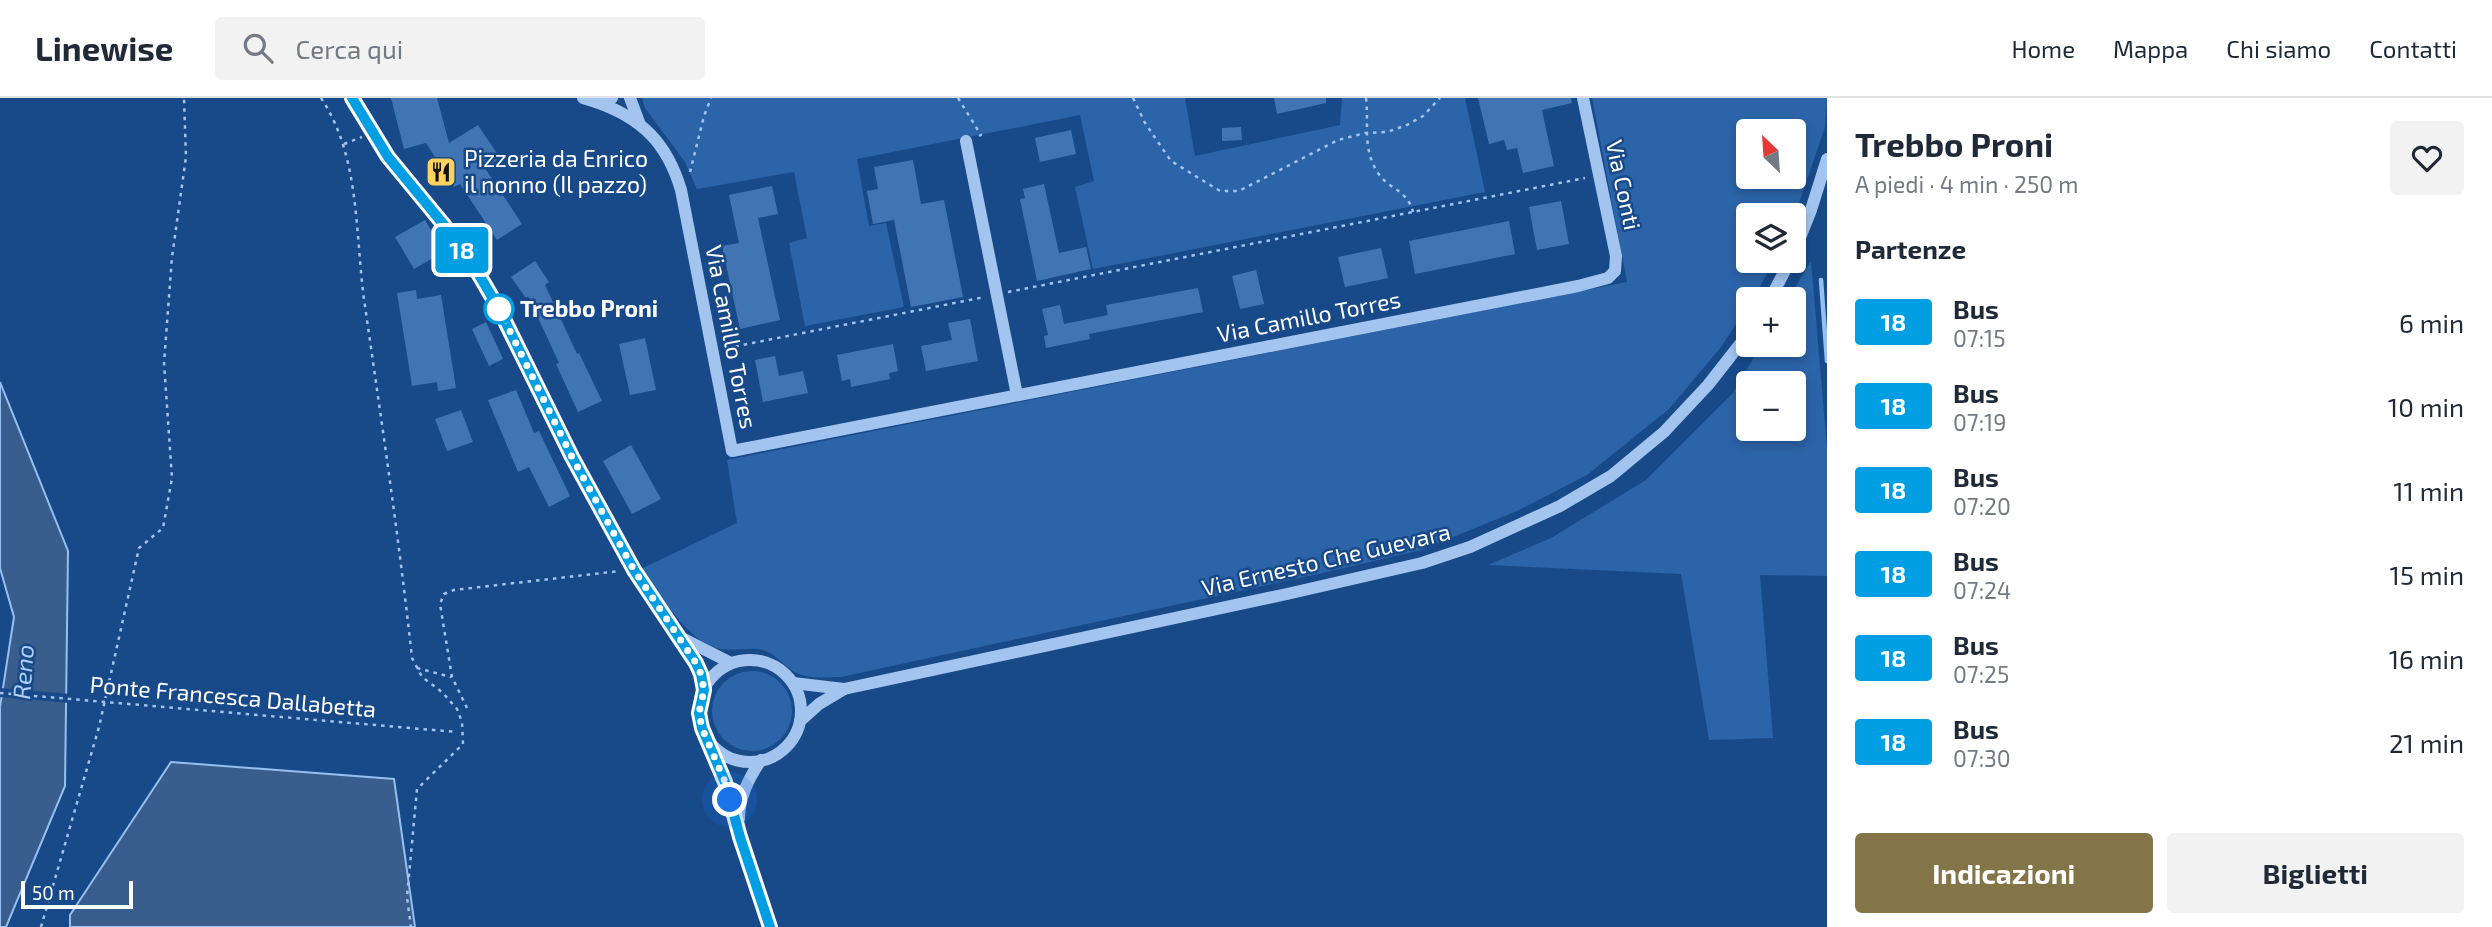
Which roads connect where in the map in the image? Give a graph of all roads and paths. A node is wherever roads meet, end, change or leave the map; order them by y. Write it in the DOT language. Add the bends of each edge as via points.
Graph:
graph roads {
  1 [pos="184,98"];
  2 [pos="321,98"];
  3 [pos="352,98"];
  4 [pos="612,98"];
  5 [pos="629,98"];
  6 [pos="711,98"];
  7 [pos="958,98"];
  8 [pos="1133,98"];
  9 [pos="1366,98"];
  10 [pos="1440,98"];
  11 [pos="1583,98"];
  12 [pos="589,100"];
  13 [pos="639,123"];
  14 [pos="371,133"];
  15 [pos="1365,134"];
  16 [pos="966,141"];
  17 [pos="344,144"];
  18 [pos="1827,159"];
  19 [pos="1599,175"];
  20 [pos="681,190"];
  21 [pos="1413,212"];
  22 [pos="1806,223"];
  23 [pos="1608,278"];
  24 [pos="997,294"];
  25 [pos="1736,349"];
  26 [pos="713,350"];
  27 [pos="1017,395"];
  28 [pos="634,570"];
  29 [pos="680,636"];
  30 [pos="731,663"];
  31 [pos="417,668"];
  32 [pos="452,677"];
  33 [pos="793,683"];
  34 [pos="704,690"];
  35 [pos="844,690"];
  36 [pos="0,693"];
  37 [pos="467,708"];
  38 [pos="800,721"];
  39 [pos="463,733"];
  40 [pos="709,741"];
  41 [pos="761,760"];
  42 [pos="740,837"];
  43 [pos="41,927"];
  44 [pos="411,927"];
  45 [pos="770,927"];
  1 -- 43 [label="path" via="186,157 164,363 172,478 163,528 139,548 99,727"];
  2 -- 17 [label="path"];
  3 -- 14 [label="street"];
  4 -- 12 [label="street"];
  5 -- 13 [label="street, Via Camillo Torres"];
  6 -- 20 [label="path" via="690,175"];
  7 -- 16 [label="path" via="981,135"];
  8 -- 15 [label="path" via="1171,161 1220,191 1239,191 1318,149"];
  9 -- 15 [label="path"];
  10 -- 15 [label="path" via="1407,125"];
  11 -- 19 [label="street, Via Conti"];
  12 -- 13 [label="street, Via Camillo Torres"];
  13 -- 20 [label="street, Via Camillo Torres" via="674,166"];
  14 -- 17 [label="path"];
  14 -- 28 [label="street" via="475,268"];
  15 -- 21 [label="path" via="1379,175 1410,201"];
  16 -- 24 [label="street"];
  17 -- 31 [label="path" via="412,658"];
  18 -- 22 [label="street"];
  19 -- 21 [label="path"];
  19 -- 23 [label="street, Via Conti" via="1616,256 1615,271"];
  20 -- 26 [label="street, Via Camillo Torres"];
  21 -- 24 [label="path"];
  23 -- 27 [label="street, Via Camillo Torres"];
  24 -- 26 [label="path"];
  24 -- 27 [label="street"];
  25 -- 35 [label="street, Via Ernesto Che Guevara" via="1664,432 1611,476 1560,506 1470,547 1422,563 1287,594"];
  26 -- 27 [label="street, Via Camillo Torres" via="732,451"];
  28 -- 29 [label="street"];
  28 -- 32 [label="path" via="444,594 440,604"];
  29 -- 30 [label="street"];
  29 -- 34 [label="street" via="701,674"];
  30 -- 33 [label="street" via="769,664"];
  30 -- 34 [label="street" via="715,674"];
  31 -- 32 [label="path"];
  31 -- 39 [label="path" via="450,700"];
  32 -- 37 [label="path"];
  33 -- 35 [label="street, Via Ernesto Che Guevara"];
  33 -- 38 [label="street"];
  34 -- 40 [label="street" via="699,713"];
  35 -- 38 [label="street, Via Ernesto Che Guevara"];
  36 -- 39 [label="path, Ponte Francesca Dallabetta, bridge"];
  38 -- 41 [label="street" via="788,744"];
  39 -- 44 [label="path" via="464,744 417,789 407,897"];
  40 -- 41 [label="street" via="734,759"];
  40 -- 42 [label="street"];
  41 -- 42 [label="street" via="742,796"];
  42 -- 45 [label="street"];
}
